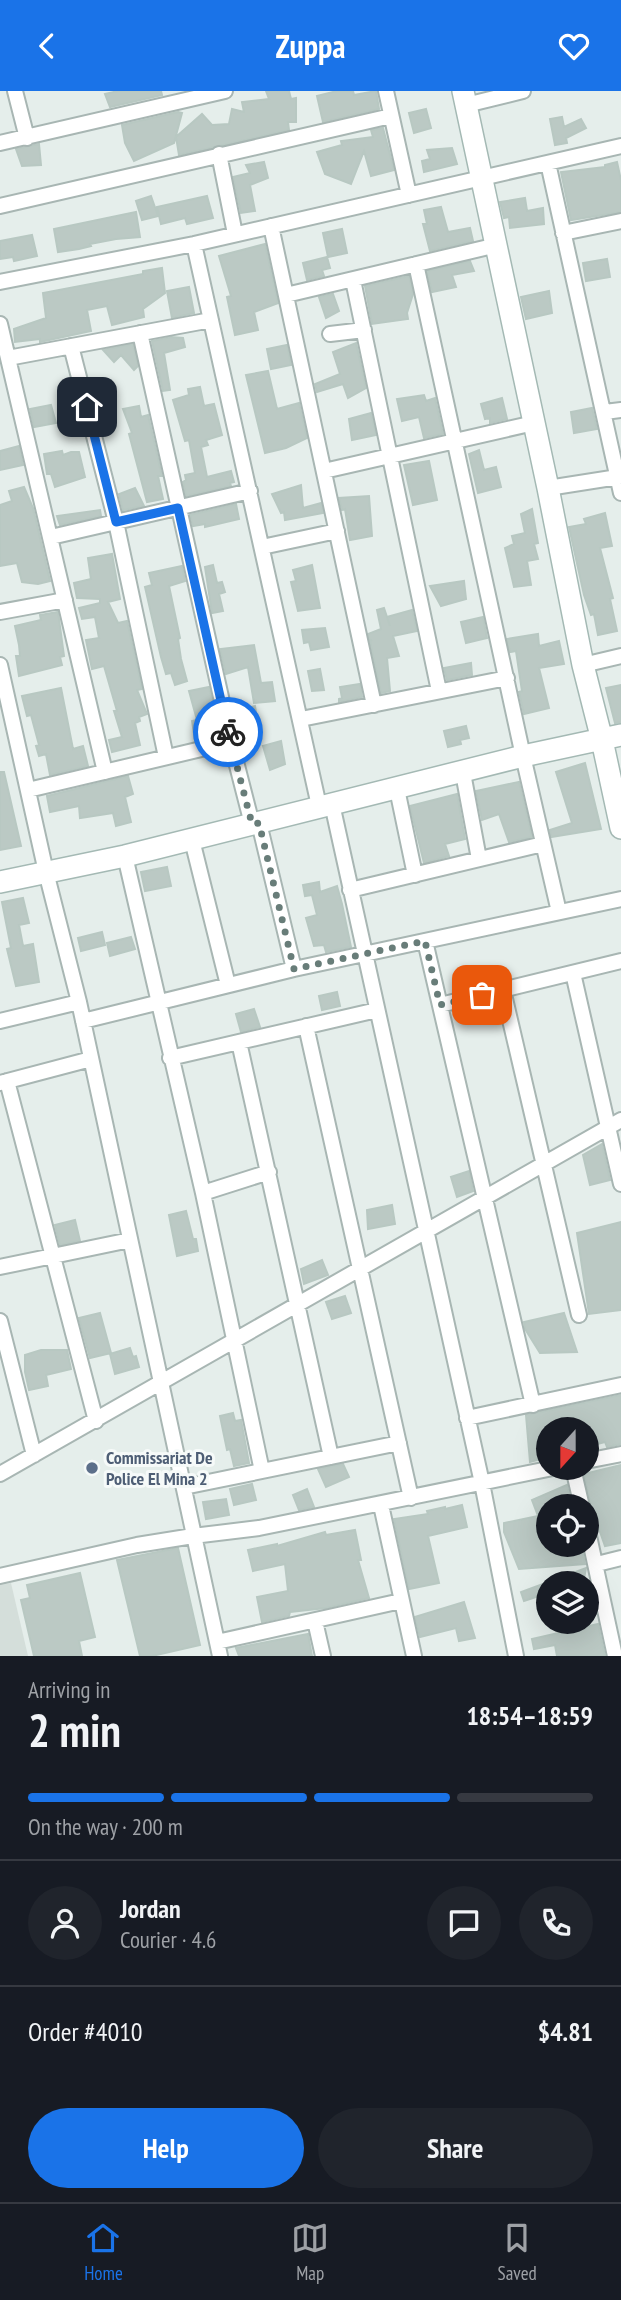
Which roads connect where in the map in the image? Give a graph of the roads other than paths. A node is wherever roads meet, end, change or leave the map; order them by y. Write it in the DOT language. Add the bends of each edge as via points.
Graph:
graph roads {
  1 [pos="15,91"];
  2 [pos="225,91"];
  3 [pos="386,91"];
  4 [pos="523,91"];
  5 [pos="464,98"];
  6 [pos="391,116"];
  7 [pos="27,138"];
  8 [pos="0,143"];
  9 [pos="621,146"];
  10 [pos="219,154"];
  11 [pos="548,163"];
  12 [pos="482,178"];
  13 [pos="408,195"];
  14 [pos="0,206"];
  15 [pos="621,221"];
  16 [pos="271,226"];
  17 [pos="563,233"];
  18 [pos="235,234"];
  19 [pos="194,244"];
  20 [pos="497,245"];
  21 [pos="416,264"];
  22 [pos="353,279"];
  23 [pos="0,282"];
  24 [pos="286,295"];
  25 [pos="211,320"];
  26 [pos="0,324"];
  27 [pos="364,330"];
  28 [pos="140,333"];
  29 [pos="330,334"];
  30 [pos="71,346"];
  31 [pos="8,358"];
  32 [pos="621,409"];
  33 [pos="605,412"];
  34 [pos="534,423"];
  35 [pos="455,441"];
  36 [pos="390,456"];
  37 [pos="324,471"];
  38 [pos="618,477"];
  39 [pos="548,488"];
  40 [pos="250,491"];
  41 [pos="621,493"];
  42 [pos="178,508"];
  43 [pos="116,522"];
  44 [pos="337,531"];
  45 [pos="51,537"];
  46 [pos="262,547"];
  47 [pos="65,600"];
  48 [pos="0,612"];
  49 [pos="621,656"];
  50 [pos="0,665"];
  51 [pos="583,665"];
  52 [pos="507,678"];
  53 [pos="439,691"];
  54 [pos="374,705"];
  55 [pos="301,719"];
  56 [pos="612,738"];
  57 [pos="230,742"];
  58 [pos="523,756"];
  59 [pos="166,757"];
  60 [pos="105,772"];
  61 [pos="463,773"];
  62 [pos="397,789"];
  63 [pos="28,790"];
  64 [pos="326,805"];
  65 [pos="620,816"];
  66 [pos="256,824"];
  67 [pos="192,840"];
  68 [pos="543,844"];
  69 [pos="125,856"];
  70 [pos="479,859"];
  71 [pos="46,872"];
  72 [pos="415,875"];
  73 [pos="0,882"];
  74 [pos="351,890"];
  75 [pos="621,899"];
  76 [pos="559,912"];
  77 [pos="425,941"];
  78 [pos="365,954"];
  79 [pos="621,961"];
  80 [pos="294,969"];
  81 [pos="573,973"];
  82 [pos="228,985"];
  83 [pos="503,990"];
  84 [pos="79,1002"];
  85 [pos="158,1002"];
  86 [pos="440,1005"];
  87 [pos="377,1010"];
  88 [pos="0,1021"];
  89 [pos="83,1021"];
  90 [pos="306,1026"];
  91 [pos="239,1042"];
  92 [pos="170,1058"];
  93 [pos="91,1059"];
  94 [pos="4,1082"];
  95 [pos="615,1124"];
  96 [pos="543,1164"];
  97 [pos="269,1172"];
  98 [pos="621,1184"];
  99 [pos="203,1193"];
  100 [pos="484,1198"];
  101 [pos="426,1231"];
  102 [pos="130,1240"];
  103 [pos="53,1256"];
  104 [pos="0,1267"];
  105 [pos="360,1269"];
  106 [pos="297,1306"];
  107 [pos="579,1315"];
  108 [pos="0,1321"];
  109 [pos="233,1342"];
  110 [pos="161,1384"];
  111 [pos="621,1385"];
  112 [pos="533,1405"];
  113 [pos="467,1418"];
  114 [pos="96,1421"];
  115 [pos="399,1443"];
  116 [pos="621,1454"];
  117 [pos="34,1455"];
  118 [pos="331,1457"];
  119 [pos="599,1458"];
  120 [pos="262,1471"];
  121 [pos="536,1472"];
  122 [pos="0,1474"];
  123 [pos="482,1483"];
  124 [pos="184,1487"];
  125 [pos="411,1498"];
  126 [pos="380,1505"];
  127 [pos="193,1535"];
  128 [pos="595,1557"];
  129 [pos="621,1558"];
  130 [pos="597,1564"];
  131 [pos="0,1576"];
  132 [pos="401,1601"];
  133 [pos="315,1621"];
  134 [pos="218,1649"];
  135 [pos="323,1656"];
  136 [pos="414,1656"];
  137 [pos="516,1656"];
  138 [pos="615,1656"];
  1 -- 7 [label="street"];
  2 -- 7 [label="street"];
  3 -- 6 [label="street"];
  4 -- 5 [label="street"];
  5 -- 12 [label="street"];
  6 -- 10 [label="street"];
  6 -- 13 [label="street"];
  7 -- 8 [label="street"];
  9 -- 11 [label="street"];
  10 -- 14 [label="street"];
  10 -- 18 [label="street"];
  11 -- 12 [label="street"];
  11 -- 17 [label="street"];
  12 -- 13 [label="street"];
  12 -- 20 [label="street"];
  13 -- 16 [label="street"];
  15 -- 17 [label="street"];
  16 -- 18 [label="street"];
  16 -- 24 [label="street"];
  17 -- 33 [label="street"];
  18 -- 19 [label="street"];
  19 -- 23 [label="street"];
  19 -- 25 [label="street"];
  20 -- 21 [label="street"];
  20 -- 34 [label="street"];
  21 -- 22 [label="street"];
  21 -- 35 [label="street"];
  22 -- 24 [label="street"];
  22 -- 27 [label="street"];
  24 -- 37 [label="street"];
  25 -- 28 [label="street"];
  25 -- 40 [label="street"];
  26 -- 31 [label="street"];
  27 -- 29 [label="street"];
  27 -- 36 [label="street"];
  28 -- 30 [label="street"];
  28 -- 42 [label="street"];
  30 -- 31 [label="street"];
  30 -- 43 [label="street"];
  31 -- 45 [label="street"];
  32 -- 33 [label="street"];
  33 -- 38 [label="street"];
  34 -- 35 [label="street"];
  34 -- 39 [label="street"];
  35 -- 36 [label="street"];
  35 -- 52 [label="street"];
  36 -- 37 [label="street"];
  36 -- 53 [label="street"];
  37 -- 44 [label="street"];
  38 -- 39 [label="street"];
  38 -- 41 [label="street"];
  39 -- 51 [label="street"];
  40 -- 42 [label="street"];
  40 -- 46 [label="street"];
  42 -- 43 [label="street"];
  42 -- 57 [label="street"];
  43 -- 45 [label="street"];
  43 -- 59 [label="street"];
  44 -- 46 [label="street"];
  44 -- 54 [label="street"];
  45 -- 47 [label="street"];
  46 -- 55 [label="street"];
  47 -- 48 [label="street"];
  47 -- 60 [label="street"];
  49 -- 51 [label="street"];
  50 -- 63 [label="street"];
  51 -- 56 [label="street"];
  52 -- 53 [label="street"];
  52 -- 58 [label="street"];
  53 -- 54 [label="street"];
  54 -- 55 [label="street"];
  55 -- 64 [label="street"];
  56 -- 58 [label="street"];
  56 -- 65 [label="street"];
  57 -- 59 [label="street"];
  57 -- 66 [label="street"];
  58 -- 61 [label="street"];
  58 -- 68 [label="street"];
  59 -- 60 [label="street"];
  60 -- 63 [label="street"];
  61 -- 62 [label="street"];
  61 -- 70 [label="street"];
  62 -- 64 [label="street"];
  62 -- 72 [label="street"];
  63 -- 71 [label="street"];
  64 -- 66 [label="street"];
  64 -- 74 [label="street"];
  66 -- 67 [label="street"];
  66 -- 80 [label="street"];
  67 -- 69 [label="street"];
  67 -- 82 [label="street"];
  68 -- 70 [label="street"];
  68 -- 76 [label="street"];
  69 -- 71 [label="street"];
  69 -- 85 [label="street"];
  70 -- 72 [label="street"];
  71 -- 73 [label="street"];
  71 -- 84 [label="street"];
  72 -- 74 [label="street"];
  74 -- 78 [label="street"];
  75 -- 76 [label="street"];
  76 -- 77 [label="street"];
  77 -- 78 [label="street"];
  77 -- 86 [label="street"];
  78 -- 80 [label="street"];
  78 -- 87 [label="street"];
  79 -- 81 [label="street"];
  80 -- 82 [label="street"];
  81 -- 83 [label="street"];
  81 -- 95 [label="street"];
  82 -- 85 [label="street"];
  83 -- 86 [label="street"];
  83 -- 96 [label="street"];
  84 -- 88 [label="street"];
  84 -- 89 [label="street"];
  85 -- 89 [label="street"];
  85 -- 92 [label="street"];
  86 -- 100 [label="street"];
  87 -- 90 [label="street"];
  87 -- 101 [label="street"];
  89 -- 93 [label="street"];
  90 -- 91 [label="street"];
  90 -- 105 [label="street"];
  91 -- 92 [label="street"];
  91 -- 97 [label="street"];
  92 -- 99 [label="street"];
  93 -- 94 [label="street"];
  93 -- 102 [label="street"];
  94 -- 103 [label="street"];
  95 -- 96 [label="street"];
  95 -- 98 [label="street"];
  96 -- 100 [label="street"];
  96 -- 107 [label="street"];
  97 -- 99 [label="street"];
  97 -- 106 [label="street"];
  99 -- 109 [label="street"];
  100 -- 101 [label="street"];
  100 -- 112 [label="street"];
  101 -- 105 [label="street"];
  101 -- 113 [label="street"];
  102 -- 103 [label="street"];
  102 -- 110 [label="street"];
  103 -- 104 [label="street"];
  103 -- 114 [label="street"];
  105 -- 106 [label="street"];
  105 -- 115 [label="street"];
  106 -- 109 [label="street"];
  106 -- 118 [label="street"];
  108 -- 117 [label="street"];
  109 -- 110 [label="street"];
  109 -- 120 [label="street"];
  110 -- 114 [label="street"];
  110 -- 124 [label="street"];
  111 -- 112 [label="street"];
  112 -- 113 [label="street"];
  113 -- 123 [label="street"];
  114 -- 117 [label="street"];
  115 -- 118 [label="street"];
  115 -- 125 [label="street"];
  116 -- 119 [label="street"];
  117 -- 122 [label="street"];
  118 -- 120 [label="street"];
  120 -- 124 [label="street"];
  121 -- 123 [label="street"];
  123 -- 125 [label="street"];
  123 -- 137 [label="street"];
  124 -- 127 [label="street"];
  125 -- 126 [label="street"];
  126 -- 127 [label="street" via="259,1528"];
  126 -- 132 [label="street"];
  127 -- 131 [label="street"];
  127 -- 134 [label="street"];
  128 -- 130 [label="street"];
  129 -- 130 [label="street"];
  130 -- 138 [label="street"];
  132 -- 133 [label="street"];
  132 -- 136 [label="street"];
  133 -- 134 [label="street"];
  133 -- 135 [label="street"];
}
